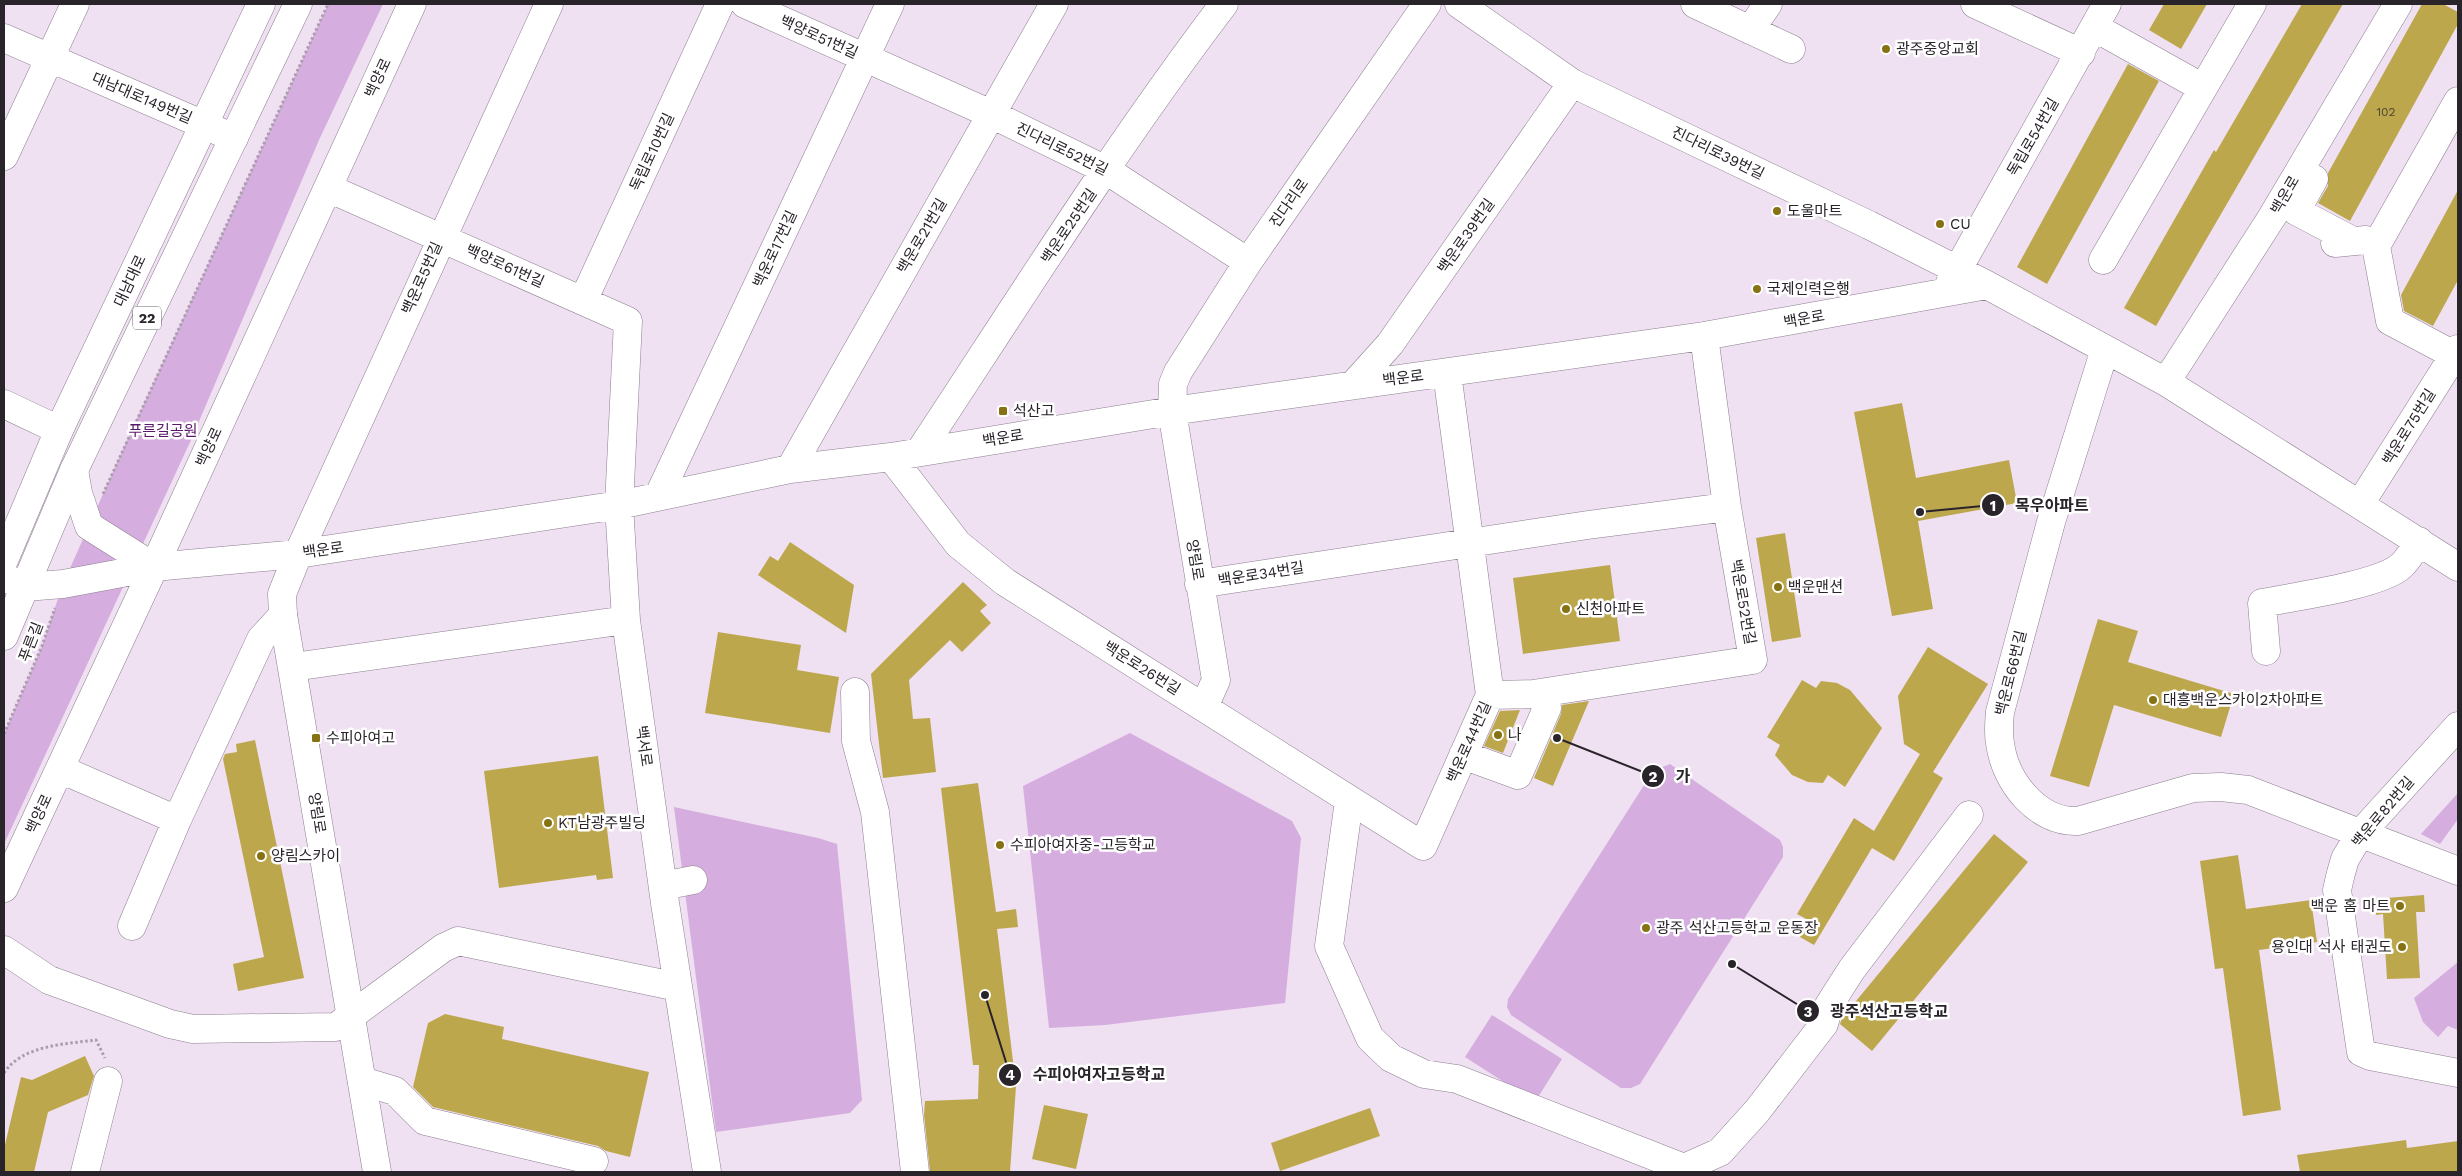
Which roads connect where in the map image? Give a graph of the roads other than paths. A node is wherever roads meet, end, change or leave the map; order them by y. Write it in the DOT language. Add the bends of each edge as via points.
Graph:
graph roads {
  1 [pos="75,4"];
  2 [pos="261,4"];
  3 [pos="298,4"];
  4 [pos="412,4"];
  5 [pos="548,4"];
  6 [pos="720,4"];
  7 [pos="745,4"];
  8 [pos="890,4"];
  9 [pos="1054,4"];
  10 [pos="1224,4"];
  11 [pos="1427,4"];
  12 [pos="1459,4"];
  13 [pos="1695,4"];
  14 [pos="1768,4"];
  15 [pos="1974,4"];
  16 [pos="2107,4"];
  17 [pos="2252,4"];
  18 [pos="2398,4"];
  19 [pos="2415,4"];
  20 [pos="2094,28"];
  21 [pos="1750,30"];
  22 [pos="4,38"];
  23 [pos="1791,49"];
  24 [pos="2081,52"];
  25 [pos="865,57"];
  26 [pos="50,58"];
  27 [pos="1572,83"];
  28 [pos="2203,88"];
  29 [pos="2458,101"];
  30 [pos="991,114"];
  31 [pos="204,124"];
  32 [pos="234,138"];
  33 [pos="4,156"];
  34 [pos="1106,170"];
  35 [pos="328,188"];
  36 [pos="2272,217"];
  37 [pos="441,238"];
  38 [pos="2364,244"];
  39 [pos="2103,260"];
  40 [pos="1248,262"];
  41 [pos="1958,270"];
  42 [pos="1987,285"];
  43 [pos="1943,294"];
  44 [pos="584,301"];
  45 [pos="1704,336"];
  46 [pos="2105,349"];
  47 [pos="2456,352"];
  48 [pos="1447,373"];
  49 [pos="2166,382"];
  50 [pos="1354,384"];
  51 [pos="2449,385"];
  52 [pos="4,404"];
  53 [pos="1172,411"];
  54 [pos="59,430"];
  55 [pos="920,451"];
  56 [pos="891,457"];
  57 [pos="790,469"];
  58 [pos="74,470"];
  59 [pos="660,495"];
  60 [pos="2360,504"];
  61 [pos="619,505"];
  62 [pos="1726,507"];
  63 [pos="2419,541"];
  64 [pos="1468,543"];
  65 [pos="298,554"];
  66 [pos="4,560"];
  67 [pos="154,567"];
  68 [pos="2458,567"];
  69 [pos="14,582"];
  70 [pos="1199,584"];
  71 [pos="283,615"];
  72 [pos="626,620"];
  73 [pos="4,636"];
  74 [pos="2266,651"];
  75 [pos="293,667"];
  76 [pos="855,692"];
  77 [pos="1490,696"];
  78 [pos="1204,707"];
  79 [pos="1547,708"];
  80 [pos="2458,726"];
  81 [pos="1463,755"];
  82 [pos="60,769"];
  83 [pos="1349,801"];
  84 [pos="1969,815"];
  85 [pos="177,820"];
  86 [pos="2360,834"];
  87 [pos="1423,846"];
  88 [pos="2458,871"];
  89 [pos="693,880"];
  90 [pos="663,886"];
  91 [pos="4,888"];
  92 [pos="132,926"];
  93 [pos="4,950"];
  94 [pos="678,987"];
  95 [pos="351,1018"];
  96 [pos="2458,1073"];
  97 [pos="362,1081"];
  98 [pos="108,1082"];
  99 [pos="594,1160"];
  100 [pos="85,1172"];
  101 [pos="377,1172"];
  102 [pos="707,1172"];
  103 [pos="915,1172"];
  1 -- 26 [label="street"];
  2 -- 31 [label="street, 대남대로 / 22"];
  3 -- 32 [label="street, 22"];
  4 -- 35 [label="street, 백양로"];
  5 -- 37 [label="street, 백운로5번길"];
  6 -- 44 [label="street, 독립로10번길"];
  7 -- 25 [label="street, 백양로51번길"];
  8 -- 25 [label="street, 백운로17번길"];
  9 -- 30 [label="street, 백운로21번길"];
  10 -- 34 [label="street, 백운로25번길" via="1186,53"];
  11 -- 40 [label="street, 진다리로"];
  12 -- 27 [label="street, 진다리로39번길"];
  13 -- 21 [label="street"];
  14 -- 21 [label="street"];
  15 -- 24 [label="street"];
  16 -- 20 [label="street, 독립로54번길"];
  17 -- 28 [label="street"];
  18 -- 36 [label="street, 백운로"];
  19 -- 38 [label="street" via="2296,211"];
  20 -- 24 [label="street, 독립로54번길"];
  20 -- 28 [label="street"];
  21 -- 23 [label="street"];
  22 -- 26 [label="street, 대남대로149번길"];
  24 -- 41 [label="street, 독립로54번길"];
  25 -- 30 [label="street, 진다리로52번길"];
  25 -- 59 [label="street, 백운로17번길"];
  26 -- 31 [label="street, 대남대로149번길"];
  26 -- 33 [label="street"];
  27 -- 41 [label="street, 진다리로39번길"];
  27 -- 50 [label="street, 백운로39번길" via="1390,344"];
  28 -- 39 [label="street"];
  29 -- 38 [label="street"];
  30 -- 34 [label="street, 진다리로52번길"];
  30 -- 57 [label="street, 백운로21번길"];
  31 -- 32 [label="street, 대남대로149번길"];
  31 -- 54 [label="street, 대남대로 / 22"];
  32 -- 58 [label="street, 22"];
  34 -- 40 [label="street, 진다리로52번길"];
  34 -- 55 [label="street, 백운로25번길"];
  35 -- 37 [label="street, 백양로61번길"];
  35 -- 67 [label="street, 백양로"];
  36 -- 38 [label="street" via="2306,237 2333,243"];
  36 -- 49 [label="street, 백운로"];
  37 -- 44 [label="street, 백양로61번길"];
  37 -- 65 [label="street, 백운로5번길"];
  38 -- 47 [label="street" via="2390,321"];
  40 -- 53 [label="street, 진다리로" via="1178,372 1173,384"];
  41 -- 42 [label="street, 진다리로39번길"];
  41 -- 43 [label="street, 독립로54번길"];
  42 -- 43 [label="street, 백운로"];
  42 -- 46 [label="street"];
  43 -- 45 [label="street, 백운로"];
  44 -- 61 [label="street, 백양로61번길" via="628,322"];
  45 -- 48 [label="street, 백운로"];
  45 -- 62 [label="street, 백운로52번길"];
  46 -- 49 [label="street"];
  46 -- 86 [label="street, 백운로66번길" via="2051,522 2000,712 1999,743 2008,769 2037,809 2056,819 2078,821 2207,786 2248,790"];
  47 -- 51 [label="street, 백운로75번길"];
  48 -- 50 [label="street, 백운로"];
  48 -- 64 [label="street, 백운로44번길"];
  49 -- 60 [label="street"];
  50 -- 53 [label="street, 백운로"];
  51 -- 60 [label="street, 백운로75번길"];
  52 -- 54 [label="street"];
  53 -- 55 [label="street, 백운로"];
  53 -- 70 [label="street, 양림로"];
  54 -- 66 [label="street, 대남대로 / 22"];
  55 -- 56 [label="street, 백운로"];
  56 -- 57 [label="street, 백운로"];
  56 -- 78 [label="street, 백운로26번길" via="958,544 1005,582"];
  57 -- 59 [label="street, 백운로"];
  58 -- 67 [label="street" via="89,526"];
  58 -- 69 [label="street, 22"];
  59 -- 61 [label="street, 백운로"];
  60 -- 63 [label="street"];
  61 -- 65 [label="street, 백운로"];
  61 -- 72 [label="street, 백서로"];
  62 -- 64 [label="street"];
  62 -- 77 [label="street, 백운로52번길" via="1752,660 1533,694"];
  63 -- 68 [label="street"];
  63 -- 74 [label="street" via="2402,566 2388,574 2262,603"];
  64 -- 70 [label="street, 백운로34번길"];
  64 -- 77 [label="street, 백운로44번길"];
  65 -- 67 [label="street, 백운로"];
  65 -- 71 [label="street, 양림로" via="282,594"];
  67 -- 69 [label="street, 백운로" via="63,584"];
  67 -- 82 [label="street, 백양로"];
  69 -- 73 [label="street, 22"];
  70 -- 78 [label="street, 양림로" via="1216,680"];
  71 -- 75 [label="street, 양림로"];
  71 -- 85 [label="street" via="261,639"];
  72 -- 75 [label="street"];
  72 -- 90 [label="street, 백서로"];
  75 -- 95 [label="street, 양림로"];
  76 -- 103 [label="street" via="856,741 875,812"];
  77 -- 81 [label="street, 백운로44번길"];
  78 -- 83 [label="street, 백운로26번길"];
  79 -- 81 [label="street" via="1518,775"];
  80 -- 86 [label="street, 백운로82번길"];
  81 -- 87 [label="street, 백운로44번길"];
  82 -- 85 [label="street"];
  82 -- 91 [label="street, 백양로"];
  83 -- 84 [label="street" via="1329,946 1370,1038 1390,1058 1424,1074 1457,1079 1684,1168 1720,1152 1757,1111 1824,1024 1830,1005 1852,969"];
  83 -- 87 [label="street, 백운로26번길"];
  85 -- 92 [label="street"];
  86 -- 88 [label="street, 백운로66번길"];
  86 -- 96 [label="street, 백운로82번길" via="2345,859 2337,890 2361,1052"];
  89 -- 90 [label="street"];
  90 -- 94 [label="street, 백서로"];
  93 -- 95 [label="street" via="49,980 170,1024 193,1029 336,1027"];
  94 -- 95 [label="street" via="458,941 443,948"];
  94 -- 102 [label="street, 백서로"];
  95 -- 97 [label="street, 양림로"];
  97 -- 99 [label="street" via="395,1091 425,1121"];
  97 -- 101 [label="street, 양림로"];
  98 -- 100 [label="street"];
}
